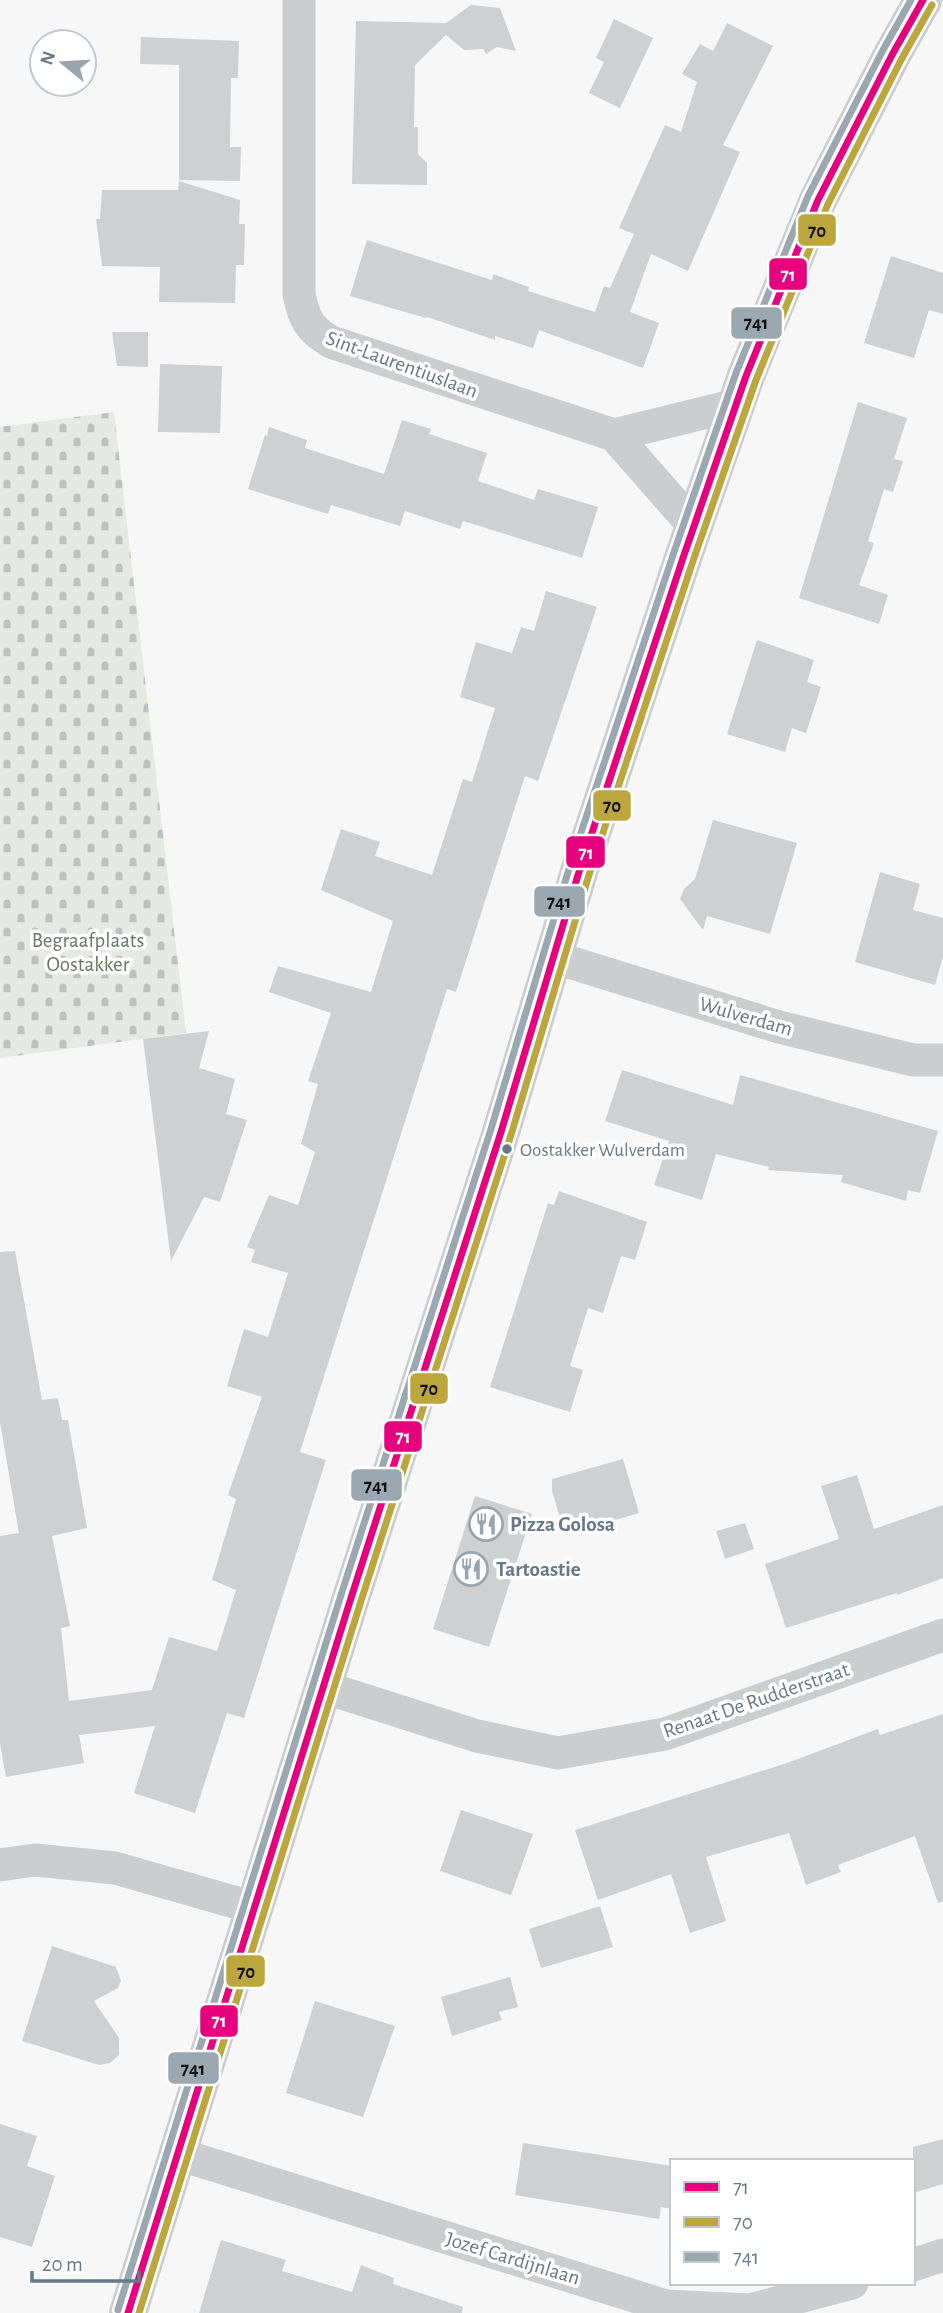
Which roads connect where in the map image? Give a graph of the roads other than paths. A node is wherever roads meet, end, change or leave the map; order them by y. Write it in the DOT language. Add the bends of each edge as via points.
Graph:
graph roads {
  1 [pos="299,0"];
  2 [pos="923,0"];
  3 [pos="736,405"];
  4 [pos="614,435"];
  5 [pos="694,526"];
  6 [pos="553,957"];
  7 [pos="943,1060"];
  8 [pos="943,1635"];
  9 [pos="323,1687"];
  10 [pos="0,1865"];
  11 [pos="255,1908"];
  12 [pos="178,2154"];
  13 [pos="943,2255"];
  14 [pos="915,2263"];
  15 [pos="844,2285"];
  16 [pos="666,2310"];
  17 [pos="128,2313"];
  1 -- 4 [label="street, Sint-Laurentiuslaan" via="299,282 303,316 317,334 331,342"];
  2 -- 3 [label="street" via="818,201"];
  3 -- 4 [label="street"];
  3 -- 5 [label="street"];
  4 -- 5 [label="street"];
  5 -- 6 [label="street"];
  6 -- 7 [label="street, Wulverdam" via="779,1027 913,1060"];
  6 -- 9 [label="street"];
  8 -- 9 [label="street, Renaat De Rudderstraat" via="665,1734 558,1753 477,1736"];
  9 -- 11 [label="street"];
  10 -- 11 [label="street" via="35,1860 115,1868"];
  11 -- 12 [label="street"];
  12 -- 16 [label="street, Jozef Cardijnlaan"];
  12 -- 17 [label="street"];
  13 -- 14 [label="street"];
  15 -- 16 [label="street, Jozef Cardijnlaan" via="750,2309"];
}
